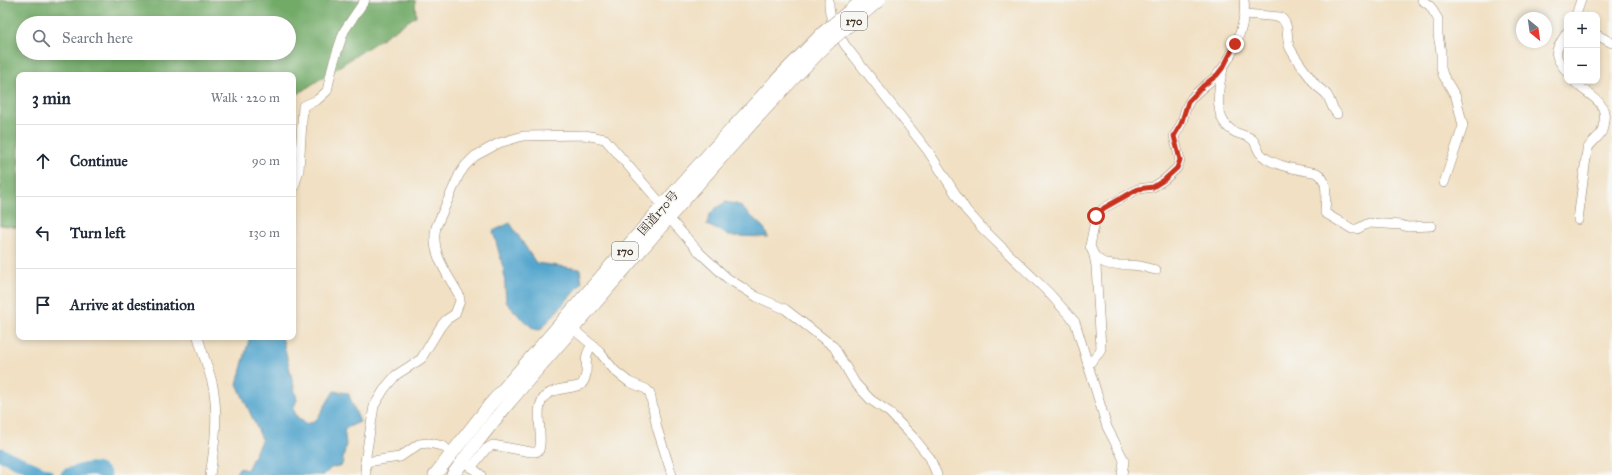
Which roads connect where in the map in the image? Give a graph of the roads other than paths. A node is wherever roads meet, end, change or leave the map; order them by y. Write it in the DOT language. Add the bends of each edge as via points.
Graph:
graph roads {
  1 [pos="365,0"];
  2 [pos="829,0"];
  3 [pos="863,0"];
  4 [pos="879,0"];
  5 [pos="1244,0"];
  6 [pos="1422,0"];
  7 [pos="1581,0"];
  8 [pos="1577,12"];
  9 [pos="1245,14"];
  10 [pos="826,37"];
  11 [pos="1564,37"];
  12 [pos="1600,37"];
  13 [pos="1612,43"];
  14 [pos="1224,66"];
  15 [pos="1564,68"];
  16 [pos="1577,84"];
  17 [pos="1336,114"];
  18 [pos="296,178"];
  19 [pos="1444,183"];
  20 [pos="666,212"];
  21 [pos="1578,220"];
  22 [pos="1431,226"];
  23 [pos="1094,255"];
  24 [pos="1156,270"];
  25 [pos="573,329"];
  26 [pos="199,340"];
  27 [pos="593,345"];
  28 [pos="1089,364"];
  29 [pos="451,453"];
  30 [pos="365,462"];
  31 [pos="467,464"];
  32 [pos="210,475"];
  33 [pos="366,475"];
  34 [pos="435,475"];
  35 [pos="453,475"];
  36 [pos="481,475"];
  37 [pos="672,475"];
  38 [pos="937,475"];
  39 [pos="1122,475"];
  1 -- 18 [label="street" via="344,31 327,91 317,100 303,106"];
  2 -- 28 [label="street" via="830,16 845,45 928,151 966,210 1075,322"];
  3 -- 10 [label="highway, 国道170号 / 170, bridge"];
  4 -- 10 [label="highway, 国道170号 / 170, bridge"];
  5 -- 9 [label="street"];
  6 -- 19 [label="street" via="1430,6 1438,19 1441,68 1456,97 1463,126"];
  7 -- 8 [label="street"];
  9 -- 14 [label="street" via="1241,32"];
  9 -- 17 [label="street" via="1280,17 1284,20 1291,50 1316,85 1327,95"];
  10 -- 20 [label="highway, 国道170号 / 170" via="775,82 688,177"];
  11 -- 15 [label="street" via="1556,55"];
  12 -- 13 [label="street"];
  14 -- 22 [label="street" via="1217,96 1219,109 1230,129 1253,140 1260,154 1279,166 1322,175 1325,213 1352,229 1369,223 1408,227"];
  14 -- 23 [label="street" via="1188,102 1174,136 1180,160 1177,168 1153,187 1138,189 1104,208 1096,216 1090,246"];
  16 -- 21 [label="street" via="1601,104 1605,116 1602,131 1586,150"];
  20 -- 25 [label="highway, 国道170号 / 170"];
  20 -- 29 [label="highway, 国道170号 / 170" via="489,406"];
  20 -- 30 [label="street" via="605,139 584,135 523,136 499,143 475,156 459,175 434,236 436,253 459,294 460,301 455,314 441,326 421,359 396,375 374,406"];
  20 -- 38 [label="street" via="700,253 727,278 757,297 785,309 834,347 855,383 914,438 930,458"];
  23 -- 24 [label="street" via="1105,264 1140,266"];
  23 -- 28 [label="street" via="1101,348"];
  25 -- 27 [label="street"];
  25 -- 31 [label="highway, 国道170号 / 170" via="502,412"];
  26 -- 32 [label="street" via="212,383 216,415 215,449"];
  27 -- 31 [label="street" via="586,354 585,377 581,385 553,391 543,399 539,416 539,450 531,452 494,445"];
  27 -- 37 [label="street" via="615,371 650,393 657,428"];
  28 -- 39 [label="street" via="1107,426 1124,461"];
  29 -- 30 [label="street" via="443,446 428,443 419,444 400,457"];
  29 -- 34 [label="highway, 国道170号 / 170"];
  30 -- 33 [label="street"];
  31 -- 35 [label="highway, 国道170号 / 170"];
  31 -- 36 [label="street"];
}
